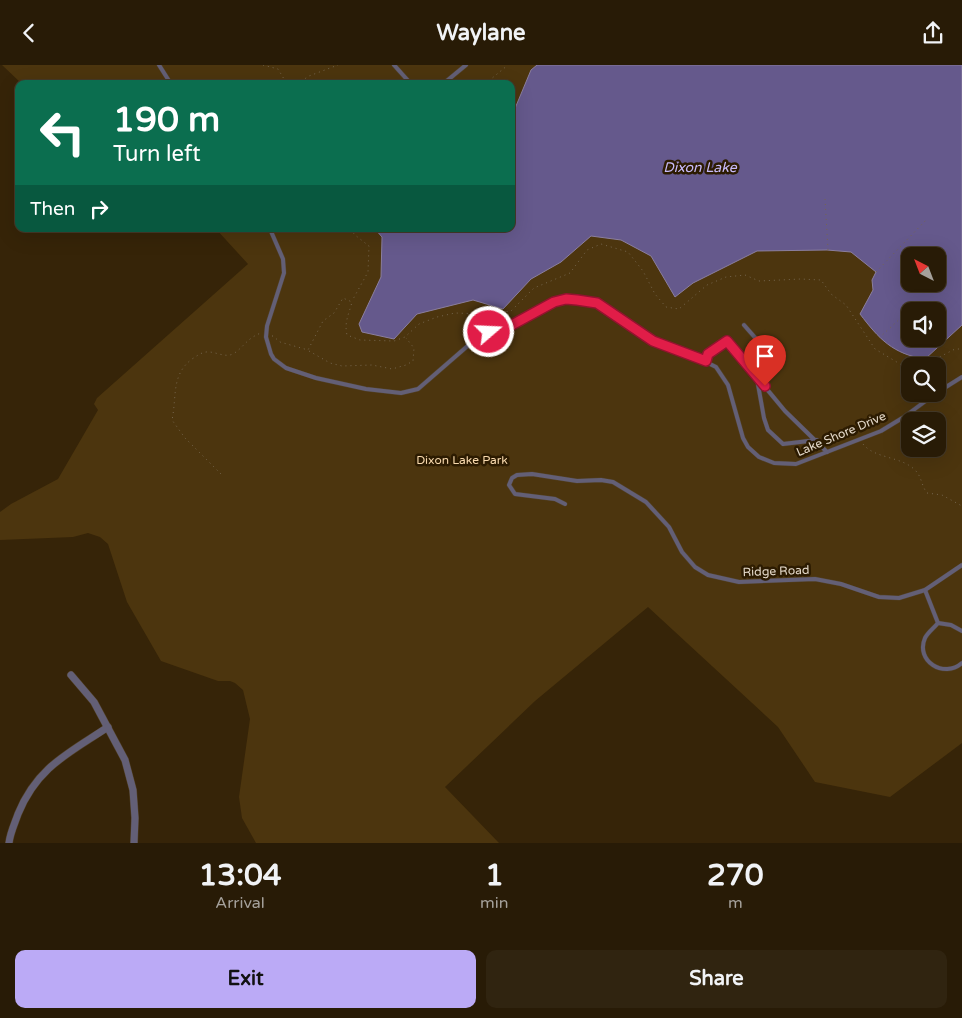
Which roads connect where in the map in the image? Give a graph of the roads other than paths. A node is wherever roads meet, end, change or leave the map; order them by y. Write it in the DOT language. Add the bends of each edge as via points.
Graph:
graph roads {
  1 [pos="159,65"];
  2 [pos="394,65"];
  3 [pos="466,65"];
  4 [pos="168,80"];
  5 [pos="407,80"];
  6 [pos="448,80"];
  7 [pos="271,232"];
  8 [pos="744,325"];
  9 [pos="706,361"];
  10 [pos="748,365"];
  11 [pos="757,377"];
  12 [pos="962,377"];
  13 [pos="946,387"];
  14 [pos="924,402"];
  15 [pos="817,440"];
  16 [pos="827,452"];
  17 [pos="565,504"];
  18 [pos="962,565"];
  19 [pos="924,590"];
  20 [pos="938,623"];
  21 [pos="962,631"];
  22 [pos="962,663"];
  23 [pos="71,675"];
  24 [pos="108,727"];
  25 [pos="9,843"];
  26 [pos="134,843"];
  1 -- 4 [label="lane"];
  2 -- 5 [label="lane"];
  3 -- 6 [label="lane"];
  7 -- 9 [label="lane, Lake Shore Drive" via="283,259 284,273 266,331 271,354 286,368 316,378 401,393 418,389 471,343 489,332 508,327 554,302 566,299 597,303 653,341"];
  8 -- 10 [label="lane" via="765,349"];
  9 -- 10 [label="lane" via="708,354 727,341"];
  9 -- 16 [label="lane, Lake Shore Drive" via="716,367 728,385 743,438 759,457 774,463 796,464"];
  10 -- 11 [label="lane"];
  11 -- 15 [label="lane" via="785,411"];
  11 -- 15 [label="lane" via="768,430 783,444"];
  12 -- 13 [label="lane, Lake Shore Drive"];
  14 -- 16 [label="lane, Lake Shore Drive" via="881,431"];
  15 -- 16 [label="lane"];
  17 -- 19 [label="lane, Ridge Road" via="555,499 515,494 509,485 517,475 532,474 577,481 613,482 646,502 669,527 682,553 708,575 740,582 815,579 879,597 899,598"];
  18 -- 19 [label="lane, Ridge Road"];
  19 -- 20 [label="lane"];
  20 -- 21 [label="lane"];
  20 -- 22 [label="lane" via="923,645 926,659 946,671"];
  23 -- 24 [label="street" via="94,702"];
  24 -- 25 [label="street" via="38,777 25,797"];
  24 -- 26 [label="street" via="125,760 133,791"];
}
